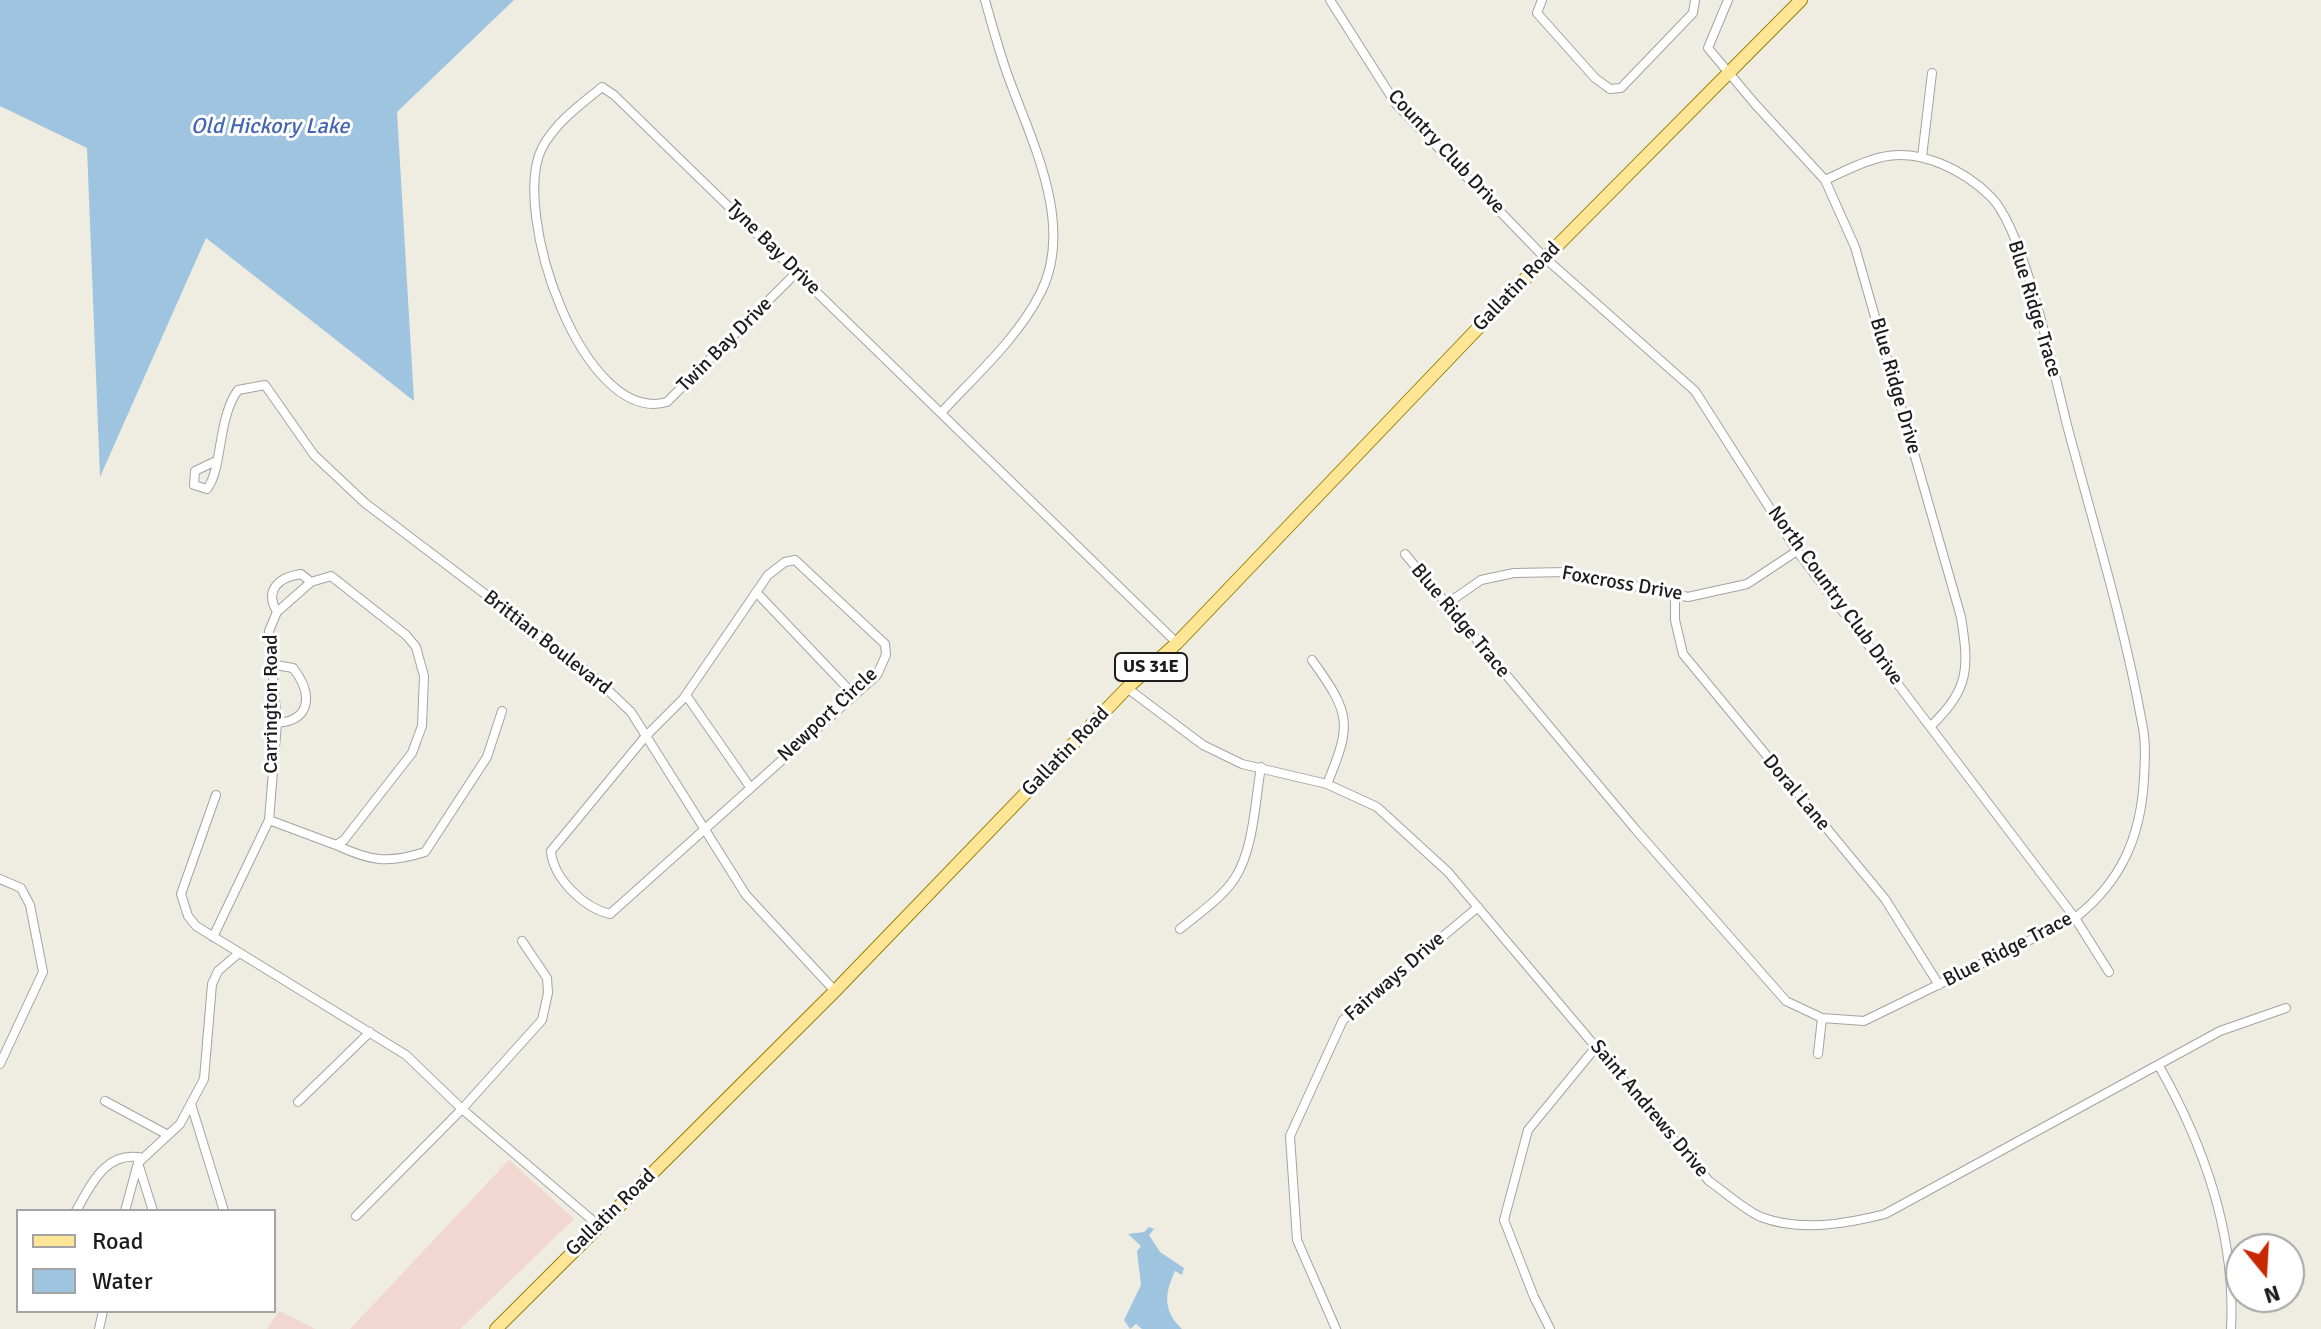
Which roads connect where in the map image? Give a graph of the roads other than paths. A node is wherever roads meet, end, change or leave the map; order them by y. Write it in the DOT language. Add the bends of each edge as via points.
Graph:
graph roads {
  1 [pos="985,0"];
  2 [pos="1330,0"];
  3 [pos="1542,0"];
  4 [pos="1695,0"];
  5 [pos="1728,0"];
  6 [pos="1801,0"];
  7 [pos="1932,73"];
  8 [pos="1728,74"];
  9 [pos="602,87"];
  10 [pos="1922,157"];
  11 [pos="1825,180"];
  12 [pos="1545,258"];
  13 [pos="797,272"];
  14 [pos="941,413"];
  15 [pos="216,461"];
  16 [pos="1797,551"];
  17 [pos="1405,554"];
  18 [pos="311,582"];
  19 [pos="756,592"];
  20 [pos="1675,595"];
  21 [pos="1445,605"];
  22 [pos="277,612"];
  23 [pos="1177,643"];
  24 [pos="1312,660"];
  25 [pos="270,664"];
  26 [pos="1127,688"];
  27 [pos="686,695"];
  28 [pos="854,695"];
  29 [pos="502,711"];
  30 [pos="277,723"];
  31 [pos="1931,726"];
  32 [pos="645,737"];
  33 [pos="1261,767"];
  34 [pos="1327,784"];
  35 [pos="750,787"];
  36 [pos="216,795"];
  37 [pos="269,820"];
  38 [pos="705,826"];
  39 [pos="336,845"];
  40 [pos="0,879"];
  41 [pos="1478,907"];
  42 [pos="2075,918"];
  43 [pos="1180,929"];
  44 [pos="213,937"];
  45 [pos="522,941"];
  46 [pos="239,953"];
  47 [pos="2109,972"];
  48 [pos="1939,985"];
  49 [pos="835,991"];
  50 [pos="2286,1008"];
  51 [pos="1822,1018"];
  52 [pos="370,1032"];
  53 [pos="1596,1047"];
  54 [pos="1818,1054"];
  55 [pos="0,1064"];
  56 [pos="2159,1066"];
  57 [pos="105,1101"];
  58 [pos="298,1102"];
  59 [pos="191,1104"];
  60 [pos="462,1109"];
  61 [pos="168,1135"];
  62 [pos="140,1160"];
  63 [pos="77,1209"];
  64 [pos="126,1209"];
  65 [pos="152,1209"];
  66 [pos="223,1209"];
  67 [pos="356,1216"];
  68 [pos="598,1225"];
  69 [pos="496,1329"];
  70 [pos="1336,1329"];
  71 [pos="1550,1329"];
  72 [pos="2231,1329"];
  1 -- 14 [label="street" via="1044,177 1054,226 1052,261 1042,291 1018,330"];
  2 -- 12 [label="street, Country Club Drive" via="1396,104"];
  3 -- 4 [label="street" via="1537,13 1610,89 1621,88 1693,13"];
  5 -- 8 [label="street, Blue Ridge Drive" via="1708,48"];
  6 -- 8 [label="main road, Gallatin Road / US 31E"];
  7 -- 10 [label="street"];
  8 -- 11 [label="street, Blue Ridge Drive"];
  8 -- 12 [label="main road, Gallatin Road / US 31E"];
  9 -- 13 [label="street, Tyne Bay Drive"];
  9 -- 13 [label="street, Twin Bay Drive" via="562,121 541,150 536,215 556,301 586,354 615,388 650,407 667,402"];
  10 -- 11 [label="street, Blue Ridge Trace" via="1883,157"];
  10 -- 42 [label="street, Blue Ridge Trace" via="1968,178 1993,198 2015,243 2143,724 2144,780 2131,844 2120,874"];
  11 -- 31 [label="street, Blue Ridge Drive" via="1855,247 1961,617 1965,682"];
  12 -- 16 [label="street, North Country Club Drive" via="1695,391"];
  12 -- 23 [label="main road, Gallatin Road / US 31E"];
  13 -- 14 [label="street, Tyne Bay Drive"];
  14 -- 23 [label="street, Tyne Bay Drive"];
  15 -- 32 [label="street, Brittian Boulevard" via="232,399 242,388 265,385 314,455 345,484 592,675 631,712"];
  16 -- 20 [label="street, Foxcross Drive" via="1747,584"];
  16 -- 31 [label="street, North Country Club Drive"];
  17 -- 21 [label="street, Blue Ridge Trace"];
  18 -- 22 [label="street, Carrington Road"];
  18 -- 22 [label="street" via="301,574 276,584 271,601"];
  18 -- 39 [label="street" via="331,576 375,609 416,647 424,676 422,726 412,753"];
  19 -- 27 [label="street, Newport Circle"];
  19 -- 28 [label="street"];
  19 -- 28 [label="street, Newport Circle" via="775,567 795,560 885,644 877,675"];
  20 -- 21 [label="street, Foxcross Drive" via="1567,572 1514,573 1481,580"];
  20 -- 48 [label="street, Doral Lane" via="1683,654 1885,899"];
  21 -- 51 [label="street, Blue Ridge Trace" via="1786,1001"];
  22 -- 25 [label="street, Carrington Road" via="269,631"];
  23 -- 26 [label="main road, Gallatin Road / US 31E"];
  24 -- 34 [label="street" via="1343,713 1346,738"];
  25 -- 30 [label="street, Carrington Road"];
  25 -- 30 [label="street" via="293,668 308,698 299,717"];
  26 -- 33 [label="street, Saint Andrews Drive" via="1203,745"];
  26 -- 49 [label="main road, Gallatin Road / US 31E"];
  27 -- 32 [label="street, Newport Circle"];
  27 -- 35 [label="street"];
  28 -- 35 [label="street, Newport Circle"];
  29 -- 39 [label="street" via="487,757 425,852 392,860 366,859"];
  30 -- 37 [label="street, Carrington Road"];
  31 -- 42 [label="street, North Country Club Drive"];
  32 -- 38 [label="street, Brittian Boulevard"];
  32 -- 38 [label="street, Newport Circle" via="551,851 552,867 593,910 610,914"];
  33 -- 34 [label="street, Saint Andrews Drive"];
  33 -- 43 [label="street" via="1236,877"];
  34 -- 41 [label="street, Saint Andrews Drive" via="1377,807"];
  35 -- 38 [label="street, Newport Circle"];
  36 -- 44 [label="street" via="181,894 188,916"];
  37 -- 39 [label="street"];
  37 -- 44 [label="street, Carrington Road"];
  38 -- 49 [label="street, Brittian Boulevard" via="746,895"];
  40 -- 55 [label="street" via="21,888 29,901 43,972"];
  41 -- 53 [label="street, Saint Andrews Drive"];
  41 -- 70 [label="street, Fairways Drive" via="1343,1020 1290,1136 1297,1240"];
  42 -- 47 [label="street, North Country Club Drive"];
  42 -- 48 [label="street, Blue Ridge Trace"];
  44 -- 46 [label="street"];
  45 -- 60 [label="street" via="547,978 542,1020"];
  46 -- 52 [label="street"];
  46 -- 59 [label="street" via="218,971 212,984 204,1079"];
  48 -- 51 [label="street, Blue Ridge Trace" via="1864,1021"];
  49 -- 68 [label="main road, Gallatin Road / US 31E"];
  50 -- 56 [label="street, Saint Andrews Drive" via="2220,1031"];
  51 -- 54 [label="street"];
  52 -- 58 [label="street"];
  52 -- 60 [label="street" via="406,1055"];
  53 -- 56 [label="street, Saint Andrews Drive" via="1709,1181 1761,1217 1814,1225 1885,1214"];
  53 -- 71 [label="street" via="1528,1130 1504,1220"];
  56 -- 72 [label="street" via="2203,1155 2220,1206"];
  57 -- 61 [label="street"];
  59 -- 61 [label="street"];
  59 -- 66 [label="street"];
  60 -- 67 [label="street"];
  60 -- 68 [label="street"];
  61 -- 62 [label="street"];
  62 -- 63 [label="street" via="127,1154 109,1162"];
  62 -- 64 [label="street"];
  62 -- 65 [label="street"];
  68 -- 69 [label="main road, Gallatin Road / US 31E"];
}
